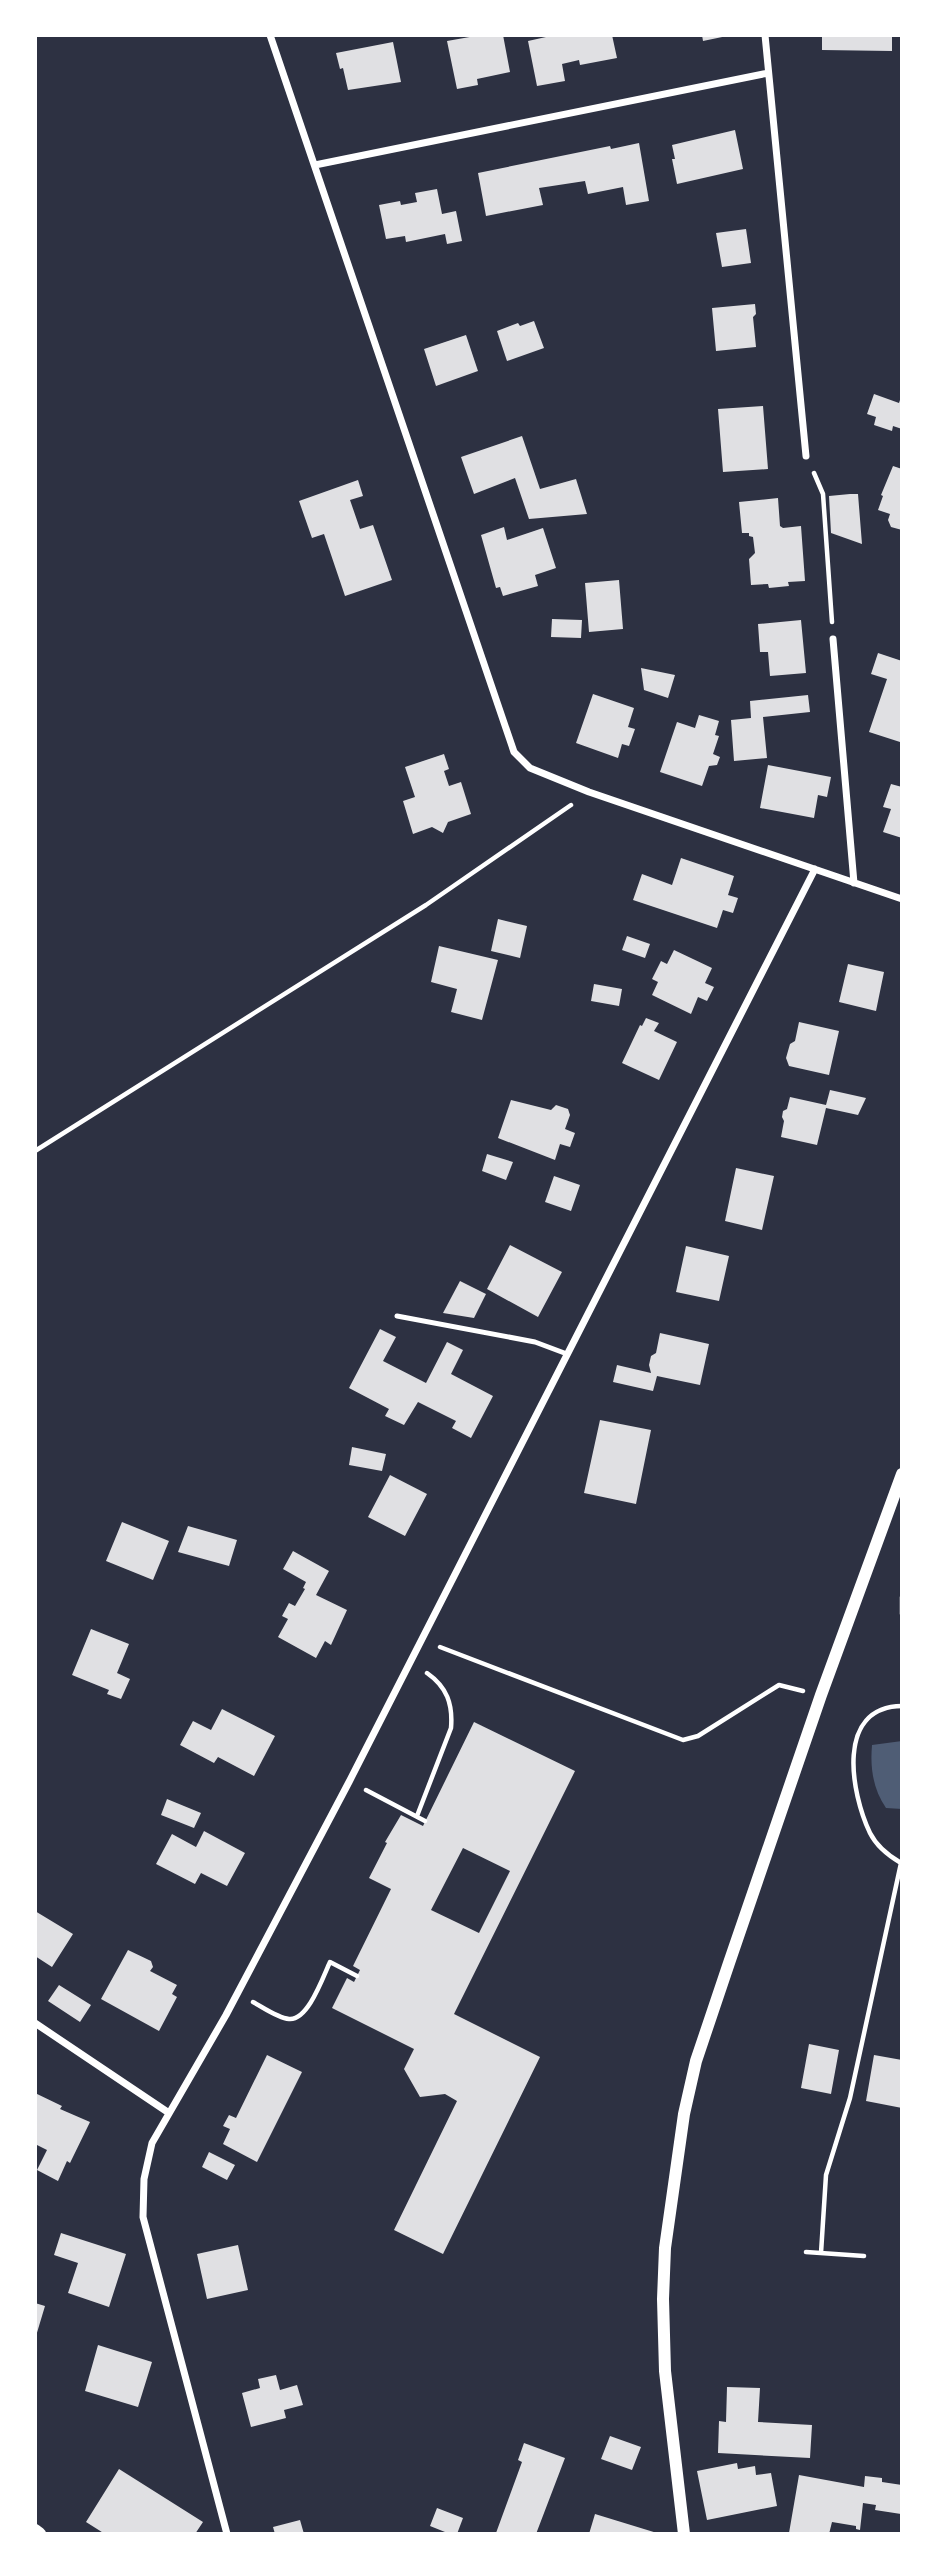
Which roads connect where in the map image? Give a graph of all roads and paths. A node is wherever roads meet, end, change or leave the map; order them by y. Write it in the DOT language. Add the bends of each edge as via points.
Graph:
graph roads {
  1 [pos="271,35"];
  2 [pos="765,35"];
  3 [pos="768,73"];
  4 [pos="315,165"];
  5 [pos="806,456"];
  6 [pos="823,494"];
  7 [pos="833,639"];
  8 [pos="589,792"];
  9 [pos="815,869"];
  10 [pos="854,883"];
  11 [pos="902,899"];
  12 [pos="35,1151"];
  13 [pos="397,1316"];
  14 [pos="567,1354"];
  15 [pos="902,1474"];
  16 [pos="902,1597"];
  17 [pos="902,1614"];
  18 [pos="436,1655"];
  19 [pos="408,1664"];
  20 [pos="432,1664"];
  21 [pos="427,1673"];
  22 [pos="821,1695"];
  23 [pos="902,1706"];
  24 [pos="349,1782"];
  25 [pos="417,1816"];
  26 [pos="425,1821"];
  27 [pos="902,1863"];
  28 [pos="357,1976"];
  29 [pos="237,1994"];
  30 [pos="35,2023"];
  31 [pos="169,2113"];
  32 [pos="806,2252"];
  33 [pos="821,2253"];
  34 [pos="864,2256"];
  35 [pos="227,2534"];
  36 [pos="684,2534"];
  1 -- 4 [label="street"];
  2 -- 3 [label="street"];
  3 -- 4 [label="street"];
  3 -- 5 [label="street"];
  4 -- 8 [label="street" via="506,733 514,751 530,768"];
  6 -- 7 [label="path"];
  7 -- 10 [label="street"];
  8 -- 9 [label="street"];
  8 -- 12 [label="path" via="426,905"];
  9 -- 10 [label="street"];
  9 -- 14 [label="street"];
  10 -- 11 [label="street"];
  13 -- 14 [label="lane" via="535,1342"];
  14 -- 19 [label="street"];
  15 -- 22 [label="street"];
  16 -- 17 [label="path"];
  18 -- 22 [label="path" via="441,1646 683,1740 698,1736 779,1685"];
  19 -- 21 [label="path"];
  19 -- 24 [label="street"];
  20 -- 21 [label="path"];
  21 -- 25 [label="path" via="447,1693 452,1716"];
  22 -- 36 [label="street" via="696,2061 684,2114 665,2248 663,2299 665,2371"];
  23 -- 27 [label="path" via="879,1711 866,1720 852,1762 871,1835 885,1854"];
  24 -- 25 [label="path"];
  24 -- 29 [label="street"];
  25 -- 26 [label="path"];
  27 -- 33 [label="path" via="850,2098 825,2175"];
  28 -- 29 [label="path" via="330,1962 297,2019 286,2019"];
  29 -- 31 [label="street"];
  30 -- 31 [label="street"];
  31 -- 35 [label="street" via="147,2161 143,2217"];
  32 -- 33 [label="path"];
  33 -- 34 [label="path"];
}
